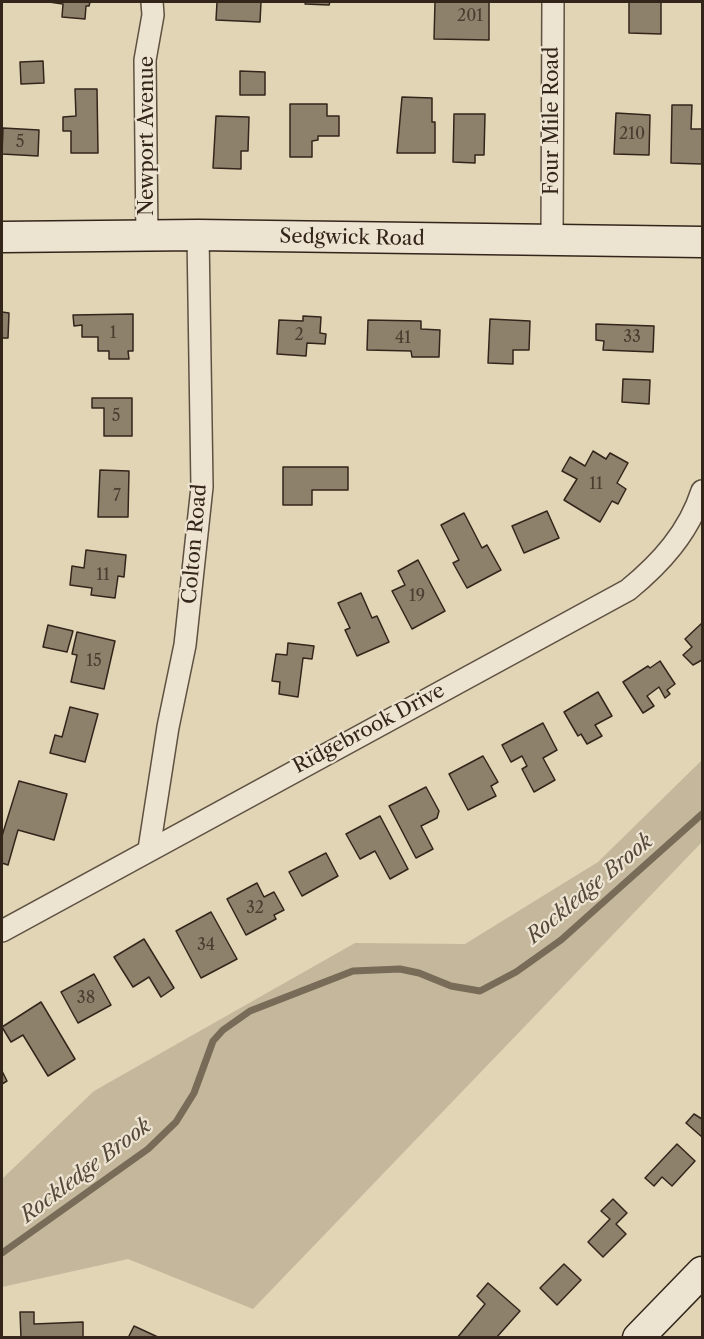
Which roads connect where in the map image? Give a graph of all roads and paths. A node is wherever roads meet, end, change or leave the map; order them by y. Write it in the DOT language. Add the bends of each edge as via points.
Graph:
graph roads {
  1 [pos="152,2"];
  2 [pos="553,2"];
  3 [pos="198,235"];
  4 [pos="147,236"];
  5 [pos="2,237"];
  6 [pos="552,240"];
  7 [pos="702,243"];
  8 [pos="702,491"];
  9 [pos="148,849"];
  10 [pos="2,931"];
  11 [pos="702,1272"];
  12 [pos="638,1338"];
  1 -- 4 [label="street, Newport Avenue" via="145,60"];
  2 -- 6 [label="street, Four Mile Road"];
  3 -- 4 [label="main road, Sedgwick Road"];
  3 -- 6 [label="main road, Sedgwick Road"];
  3 -- 9 [label="street, Colton Road" via="202,487 185,645"];
  4 -- 5 [label="main road, Sedgwick Road"];
  6 -- 7 [label="main road, Sedgwick Road"];
  8 -- 9 [label="street, Ridgebrook Drive" via="671,549 628,590"];
  9 -- 10 [label="street, Ridgebrook Drive"];
  11 -- 12 [label="main road"];
}
